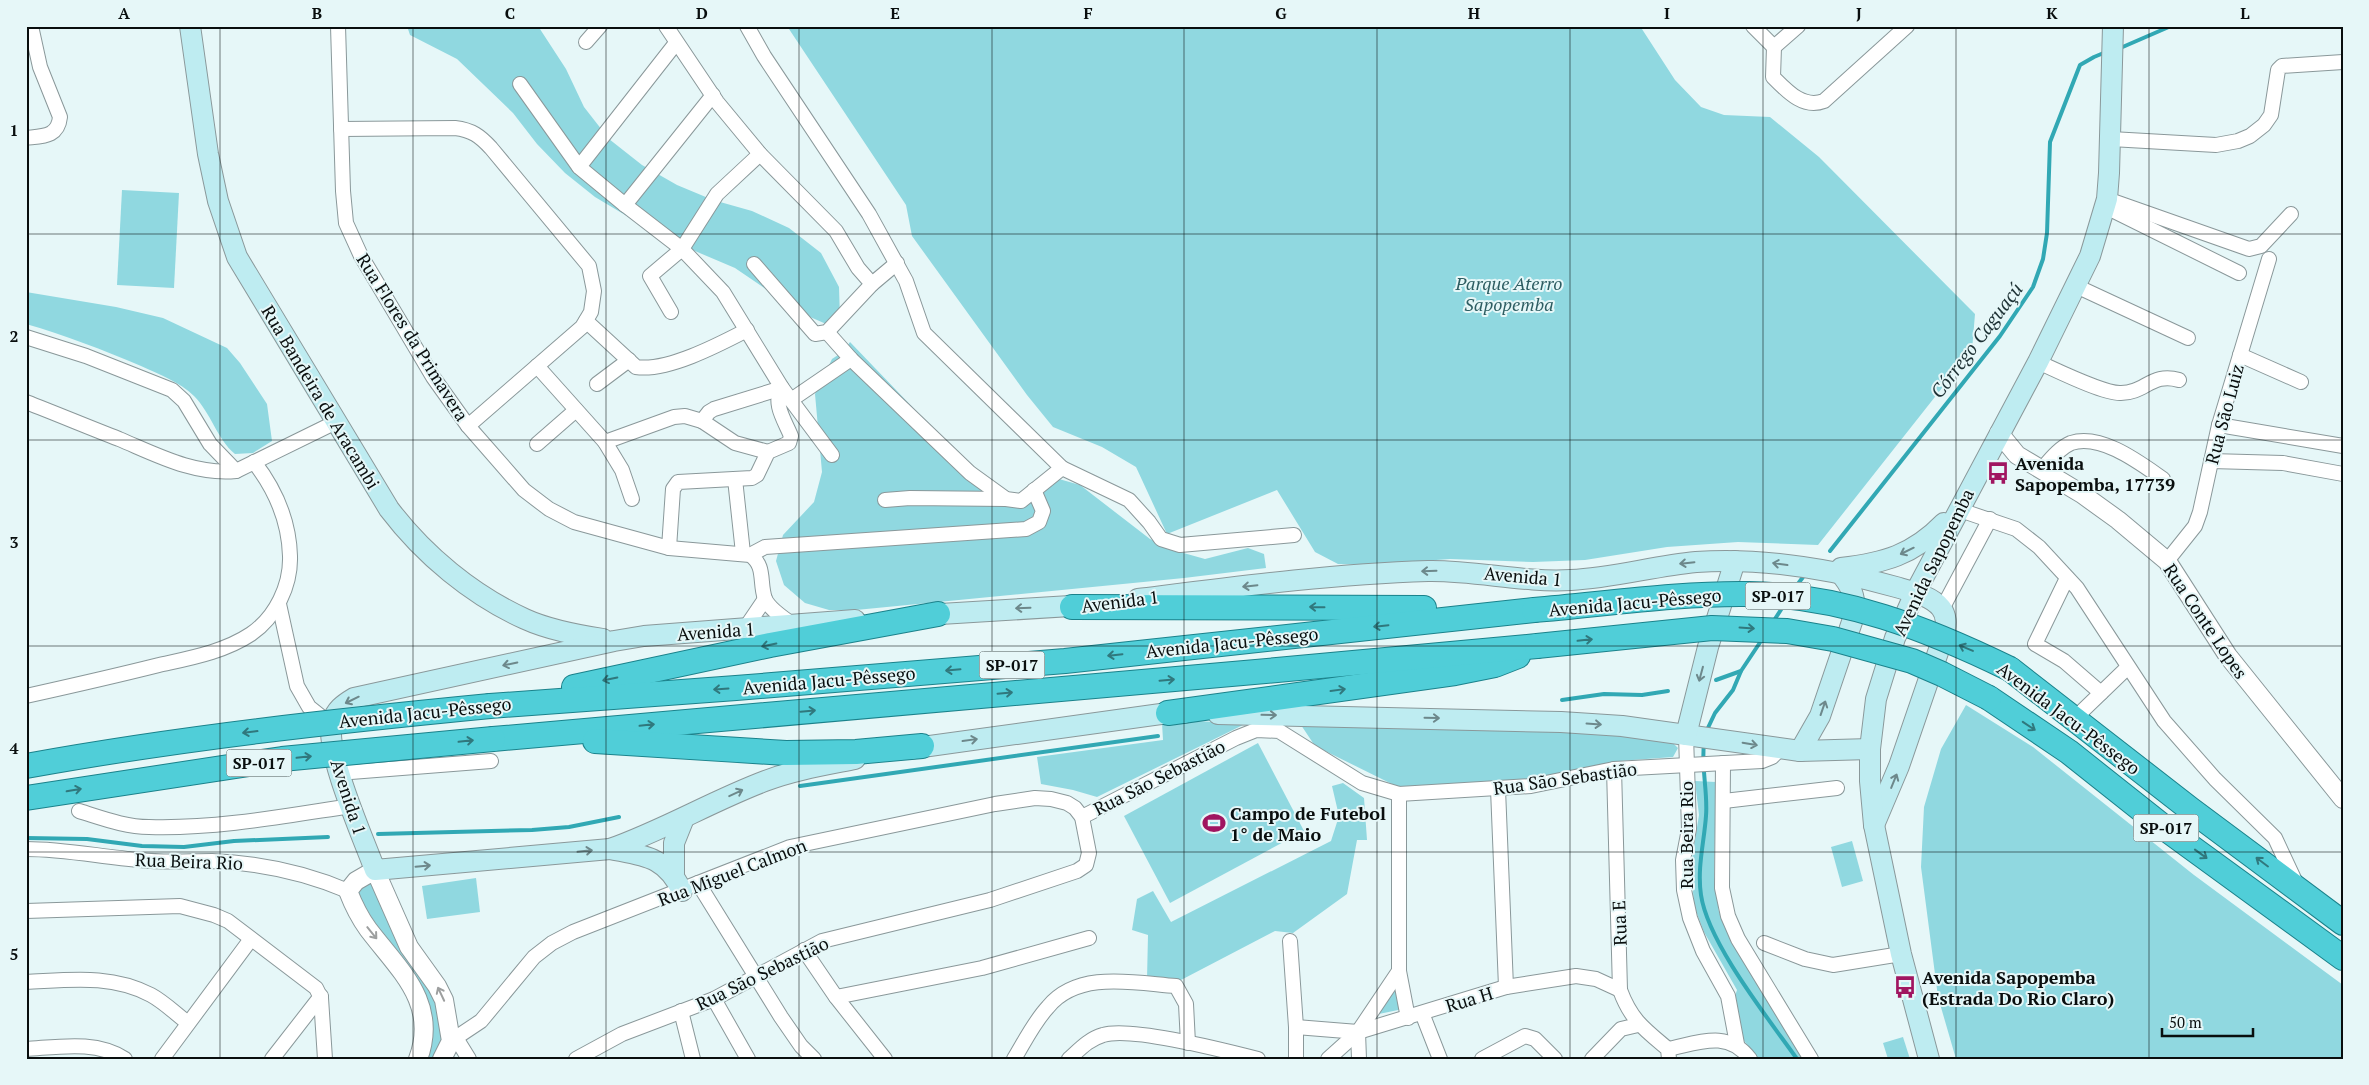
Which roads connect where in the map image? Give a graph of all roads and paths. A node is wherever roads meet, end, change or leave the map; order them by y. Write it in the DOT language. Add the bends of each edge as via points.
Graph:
graph roads {
  1 [pos="31,26"];
  2 [pos="190,26"];
  3 [pos="338,26"];
  4 [pos="600,26"];
  5 [pos="666,26"];
  6 [pos="747,26"];
  7 [pos="1753,26"];
  8 [pos="1798,26"];
  9 [pos="1906,26"];
  10 [pos="2113,26"];
  11 [pos="586,42"];
  12 [pos="676,43"];
  13 [pos="1774,47"];
  14 [pos="2343,62"];
  15 [pos="520,84"];
  16 [pos="712,95"];
  17 [pos="341,129"];
  18 [pos="26,138"];
  19 [pos="2111,139"];
  20 [pos="760,154"];
  21 [pos="579,167"];
  22 [pos="2106,203"];
  23 [pos="625,205"];
  24 [pos="2291,214"];
  25 [pos="682,250"];
  26 [pos="2268,259"];
  27 [pos="754,264"];
  28 [pos="897,264"];
  29 [pos="2239,273"];
  30 [pos="872,284"];
  31 [pos="2076,286"];
  32 [pos="671,312"];
  33 [pos="586,321"];
  34 [pos="747,330"];
  35 [pos="827,332"];
  36 [pos="26,336"];
  37 [pos="2188,338"];
  38 [pos="2240,355"];
  39 [pos="851,359"];
  40 [pos="629,360"];
  41 [pos="2038,362"];
  42 [pos="537,366"];
  43 [pos="2179,380"];
  44 [pos="2301,382"];
  45 [pos="597,384"];
  46 [pos="782,388"];
  47 [pos="791,400"];
  48 [pos="26,402"];
  49 [pos="576,410"];
  50 [pos="338,421"];
  51 [pos="702,421"];
  52 [pos="2219,425"];
  53 [pos="468,426"];
  54 [pos="1999,433"];
  55 [pos="605,442"];
  56 [pos="537,444"];
  57 [pos="2343,446"];
  58 [pos="768,452"];
  59 [pos="832,455"];
  60 [pos="2017,455"];
  61 [pos="1987,456"];
  62 [pos="2211,461"];
  63 [pos="254,462"];
  64 [pos="1062,468"];
  65 [pos="2042,469"];
  66 [pos="236,470"];
  67 [pos="2343,474"];
  68 [pos="735,479"];
  69 [pos="2163,479"];
  70 [pos="1034,490"];
  71 [pos="632,499"];
  72 [pos="1006,499"];
  73 [pos="885,500"];
  74 [pos="1958,509"];
  75 [pos="1990,519"];
  76 [pos="1294,535"];
  77 [pos="668,548"];
  78 [pos="746,554"];
  79 [pos="1735,560"];
  80 [pos="2167,561"];
  81 [pos="1832,572"];
  82 [pos="2067,578"];
  83 [pos="1915,593"];
  84 [pos="765,599"];
  85 [pos="279,604"];
  86 [pos="1072,607"];
  87 [pos="1942,609"];
  88 [pos="1506,612"];
  89 [pos="938,614"];
  90 [pos="545,626"];
  91 [pos="795,626"];
  92 [pos="744,630"];
  93 [pos="614,641"];
  94 [pos="1534,646"];
  95 [pos="549,655"];
  96 [pos="2128,667"];
  97 [pos="2101,693"];
  98 [pos="26,696"];
  99 [pos="536,701"];
  100 [pos="1168,713"];
  101 [pos="2074,719"];
  102 [pos="331,725"];
  103 [pos="1690,735"];
  104 [pos="536,736"];
  105 [pos="922,746"];
  106 [pos="1870,749"];
  107 [pos="492,750"];
  108 [pos="1790,750"];
  109 [pos="1718,763"];
  110 [pos="1690,764"];
  111 [pos="26,766"];
  112 [pos="1614,768"];
  113 [pos="338,773"];
  114 [pos="1837,788"];
  115 [pos="1498,789"];
  116 [pos="1399,794"];
  117 [pos="26,798"];
  118 [pos="2343,799"];
  119 [pos="1724,801"];
  120 [pos="351,806"];
  121 [pos="79,811"];
  122 [pos="1082,817"];
  123 [pos="684,818"];
  124 [pos="1874,825"];
  125 [pos="26,849"];
  126 [pos="610,849"];
  127 [pos="375,870"];
  128 [pos="685,883"];
  129 [pos="348,891"];
  130 [pos="2300,891"];
  131 [pos="26,911"];
  132 [pos="2343,923"];
  133 [pos="1089,938"];
  134 [pos="251,939"];
  135 [pos="1290,942"];
  136 [pos="1764,943"];
  137 [pos="804,950"];
  138 [pos="1902,954"];
  139 [pos="2343,958"];
  140 [pos="1399,971"];
  141 [pos="757,977"];
  142 [pos="26,982"];
  143 [pos="1506,987"];
  144 [pos="1620,990"];
  145 [pos="321,996"];
  146 [pos="836,997"];
  147 [pos="714,999"];
  148 [pos="681,1011"];
  149 [pos="1422,1013"];
  150 [pos="1408,1018"];
  151 [pos="188,1023"];
  152 [pos="1638,1024"];
  153 [pos="1296,1027"];
  154 [pos="1358,1032"];
  155 [pos="454,1040"];
  156 [pos="1188,1043"];
  157 [pos="1736,1044"];
  158 [pos="26,1049"];
  159 [pos="1668,1054"];
  160 [pos="1598,1056"];
  161 [pos="125,1059"];
  162 [pos="162,1059"];
  163 [pos="272,1059"];
  164 [pos="325,1059"];
  165 [pos="418,1059"];
  166 [pos="442,1059"];
  167 [pos="469,1059"];
  168 [pos="576,1059"];
  169 [pos="693,1059"];
  170 [pos="748,1059"];
  171 [pos="814,1059"];
  172 [pos="885,1059"];
  173 [pos="1014,1059"];
  174 [pos="1069,1059"];
  175 [pos="1258,1059"];
  176 [pos="1296,1059"];
  177 [pos="1328,1059"];
  178 [pos="1359,1059"];
  179 [pos="1440,1059"];
  180 [pos="1482,1059"];
  181 [pos="1555,1059"];
  182 [pos="1750,1059"];
  183 [pos="1811,1059"];
  184 [pos="1929,1059"];
  1 -- 18 [label="street" via="40,67 60,117 55,131"];
  2 -- 50 [label="main road, Rua Bandeira de Aracambi" via="208,154 226,230 257,292"];
  3 -- 17 [label="street, Rua Flores da Primavera"];
  4 -- 11 [label="street"];
  5 -- 12 [label="street"];
  6 -- 28 [label="street" via="843,171"];
  7 -- 13 [label="street"];
  8 -- 13 [label="street"];
  9 -- 13 [label="street" via="1824,101 1812,104 1802,102 1773,77"];
  10 -- 19 [label="main road, Avenida Sapopemba"];
  12 -- 16 [label="street"];
  12 -- 21 [label="street"];
  14 -- 19 [label="street" via="2282,66 2278,70 2271,115 2264,125 2238,141 2216,145"];
  15 -- 21 [label="street"];
  16 -- 20 [label="street"];
  16 -- 23 [label="street"];
  17 -- 33 [label="street" via="455,128 480,136 589,266 594,291 591,312"];
  17 -- 53 [label="street, Rua Flores da Primavera" via="346,223 361,256 433,377"];
  19 -- 22 [label="main road, Avenida Sapopemba"];
  20 -- 25 [label="street" via="717,194"];
  20 -- 30 [label="street" via="836,231 858,268"];
  21 -- 23 [label="street"];
  22 -- 24 [label="street" via="2250,249 2261,246"];
  22 -- 29 [label="street"];
  22 -- 31 [label="main road, Avenida Sapopemba" via="2090,256"];
  23 -- 25 [label="street"];
  25 -- 32 [label="street" via="650,276"];
  25 -- 34 [label="street" via="723,292"];
  26 -- 38 [label="street, Rua São Luiz"];
  27 -- 35 [label="street" via="815,334"];
  28 -- 30 [label="street"];
  28 -- 64 [label="street" via="924,333"];
  30 -- 35 [label="street"];
  31 -- 37 [label="street"];
  31 -- 41 [label="main road, Avenida Sapopemba"];
  33 -- 40 [label="street"];
  33 -- 42 [label="street"];
  34 -- 40 [label="street" via="702,352 646,369 636,368"];
  34 -- 46 [label="street"];
  35 -- 39 [label="street"];
  36 -- 66 [label="street" via="172,390 184,401 210,444"];
  38 -- 44 [label="street"];
  38 -- 52 [label="street, Rua São Luiz"];
  39 -- 47 [label="street"];
  39 -- 72 [label="street" via="970,473"];
  40 -- 45 [label="street"];
  41 -- 43 [label="street" via="2114,393 2132,391 2163,377"];
  41 -- 54 [label="main road, Avenida Sapopemba"];
  42 -- 49 [label="street"];
  42 -- 53 [label="street"];
  46 -- 47 [label="street"];
  46 -- 51 [label="street" via="714,409"];
  46 -- 58 [label="street" via="778,394 778,405 791,436 789,444"];
  47 -- 59 [label="street"];
  48 -- 66 [label="street" via="176,463 204,471"];
  49 -- 55 [label="street"];
  49 -- 56 [label="street"];
  50 -- 63 [label="street"];
  50 -- 90 [label="main road, Rua Bandeira de Aracambi" via="389,509 432,558 496,603"];
  51 -- 55 [label="street" via="685,416 674,417"];
  51 -- 58 [label="street" via="735,443"];
  52 -- 57 [label="street"];
  52 -- 62 [label="street, Rua São Luiz"];
  53 -- 77 [label="street, Rua Flores da Primavera" via="524,490 549,509 574,522"];
  54 -- 60 [label="street, Rua Conte Lopes"];
  54 -- 61 [label="main road, Avenida Sapopemba"];
  55 -- 71 [label="street" via="622,470"];
  58 -- 68 [label="street" via="757,475"];
  60 -- 61 [label="street"];
  60 -- 65 [label="street, Rua Conte Lopes"];
  61 -- 74 [label="main road, Avenida Sapopemba"];
  62 -- 67 [label="street" via="2283,463"];
  62 -- 80 [label="street, Rua São Luiz" via="2194,526"];
  63 -- 66 [label="street"];
  63 -- 85 [label="street" via="279,505 290,542 291,569"];
  64 -- 70 [label="street"];
  64 -- 76 [label="street" via="1128,500 1161,539 1180,545"];
  65 -- 69 [label="street" via="2063,448 2083,441 2119,451"];
  65 -- 80 [label="street, Rua Conte Lopes" via="2118,520"];
  68 -- 77 [label="street" via="678,482 674,489"];
  68 -- 78 [label="street"];
  70 -- 72 [label="street" via="1021,501"];
  70 -- 78 [label="street" via="1043,512 1039,522 1026,529 765,547"];
  72 -- 73 [label="street"];
  74 -- 75 [label="street"];
  74 -- 81 [label="main road, one-way" via="1928,540 1908,552"];
  74 -- 83 [label="main road, Avenida Sapopemba"];
  75 -- 82 [label="street" via="2016,529 2039,547"];
  75 -- 87 [label="street"];
  77 -- 78 [label="street, Rua Flores da Primavera"];
  78 -- 84 [label="street" via="758,560"];
  81 -- 79 [label="main road, Avenida 1, one-way" via="1772,562"];
  79 -- 86 [label="main road, Avenida 1, one-way" via="1658,566 1573,580 1525,579 1459,571 1371,575"];
  79 -- 103 [label="main road, one-way" via="1708,647"];
  80 -- 118 [label="street, Rua Conte Lopes" via="2228,656"];
  81 -- 83 [label="main road, Avenida 1"];
  108 -- 81 [label="main road, one-way" via="1820,716 1855,613 1855,597 1850,585"];
  82 -- 96 [label="street"];
  82 -- 97 [label="street" via="2035,644 2064,661"];
  83 -- 87 [label="main road, Avenida 1"];
  83 -- 106 [label="main road, Avenida Sapopemba" via="1882,677"];
  84 -- 91 [label="street"];
  84 -- 92 [label="street"];
  85 -- 98 [label="street" via="252,633 232,645"];
  85 -- 102 [label="street" via="297,686 309,707"];
  88 -- 86 [label="highway, one-way" via="1476,607"];
  86 -- 89 [label="main road, Avenida 1, one-way"];
  124 -- 87 [label="main road, one-way" via="1902,759 1944,632 1946,623"];
  88 -- 99 [label="highway, Avenida Jacu-Pêssego / SP-017, one-way" via="1065,661"];
  101 -- 88 [label="highway, Avenida Jacu-Pêssego / SP-017, one-way, bridge" via="2010,669 1930,633 1853,608 1750,594 1700,595"];
  89 -- 91 [label="main road, Avenida 1"];
  89 -- 99 [label="highway, one-way" via="614,678 571,688"];
  90 -- 93 [label="main road, Rua Bandeira de Aracambi"];
  90 -- 95 [label="main road" via="552,640"];
  91 -- 92 [label="main road, Avenida 1"];
  92 -- 93 [label="main road, Avenida 1"];
  93 -- 95 [label="main road, Avenida 1"];
  100 -- 94 [label="highway, one-way" via="1495,666"];
  104 -- 94 [label="highway, Avenida Jacu-Pêssego / SP-017, one-way"];
  94 -- 139 [label="highway, Avenida Jacu-Pêssego / SP-017, one-way, bridge" via="1712,628 1787,631 1833,639 1912,661 1989,698 2069,752"];
  95 -- 102 [label="main road, Avenida 1, one-way" via="354,698 336,711"];
  96 -- 97 [label="street"];
  96 -- 130 [label="street" via="2164,721 2275,838"];
  97 -- 101 [label="street"];
  99 -- 111 [label="highway, Avenida Jacu-Pêssego / SP-017, one-way, bridge" via="356,719"];
  100 -- 103 [label="main road, one-way" via="1518,720 1622,726"];
  105 -- 100 [label="main road, one-way"];
  130 -- 101 [label="highway, Avenida Jacu-Pêssego / SP-017, one-way"];
  102 -- 113 [label="main road, Avenida 1"];
  103 -- 108 [label="main road, one-way"];
  103 -- 110 [label="street, Rua Beira Rio"];
  104 -- 105 [label="highway" via="786,754"];
  104 -- 107 [label="highway, Avenida Jacu-Pêssego / SP-017"];
  123 -- 105 [label="main road, one-way" via="740,791 795,772"];
  106 -- 108 [label="main road"];
  106 -- 124 [label="main road, Avenida Sapopemba"];
  107 -- 113 [label="street"];
  117 -- 107 [label="highway, Avenida Jacu-Pêssego / SP-017, one-way, bridge" via="282,759"];
  108 -- 109 [label="street, Rua São Sebastião" via="1762,761"];
  109 -- 110 [label="street, Rua São Sebastião"];
  109 -- 119 [label="street"];
  110 -- 112 [label="street, Rua São Sebastião"];
  110 -- 157 [label="street, Rua Beira Rio" via="1684,890 1703,951 1728,996"];
  112 -- 115 [label="street, Rua São Sebastião" via="1540,784"];
  112 -- 144 [label="street, Rua E"];
  113 -- 120 [label="main road, Avenida 1"];
  114 -- 119 [label="street"];
  115 -- 116 [label="street, Rua São Sebastião"];
  115 -- 143 [label="street"];
  116 -- 122 [label="street, Rua São Sebastião" via="1362,783 1287,734 1267,729 1227,742"];
  116 -- 140 [label="street"];
  119 -- 183 [label="street" via="1722,888 1728,916 1738,939"];
  120 -- 121 [label="street" via="251,821 149,827 121,824"];
  120 -- 127 [label="main road, Avenida 1"];
  122 -- 128 [label="street, Rua Miguel Calmon" via="1068,803 1050,799 994,804 790,847"];
  122 -- 137 [label="street, Rua São Sebastião" via="1090,853 1086,865 1077,871 945,912 843,934"];
  123 -- 126 [label="main road"];
  123 -- 128 [label="main road" via="674,843"];
  124 -- 138 [label="main road, Avenida Sapopemba"];
  125 -- 129 [label="street, Rua Beira Rio" via="141,860 265,866 318,878"];
  127 -- 126 [label="main road, one-way"];
  126 -- 128 [label="main road" via="655,860"];
  127 -- 129 [label="street" via="356,881"];
  155 -- 127 [label="street, one-way" via="444,1000 409,947"];
  128 -- 141 [label="street"];
  128 -- 155 [label="street, Rua Miguel Calmon" via="552,943 534,957 481,1021"];
  129 -- 165 [label="street, one-way" via="367,928 400,968 422,1009 424,1044"];
  130 -- 132 [label="highway, Avenida Jacu-Pêssego / SP-017"];
  131 -- 134 [label="street" via="180,906 221,918"];
  133 -- 146 [label="street" via="982,968"];
  134 -- 145 [label="street" via="299,973"];
  134 -- 151 [label="street"];
  135 -- 153 [label="street"];
  136 -- 138 [label="street" via="1805,959 1833,965"];
  137 -- 141 [label="street, Rua São Sebastião"];
  137 -- 146 [label="street"];
  138 -- 184 [label="main road, Avenida Sapopemba"];
  140 -- 150 [label="street"];
  140 -- 154 [label="street"];
  141 -- 147 [label="street, Rua São Sebastião"];
  141 -- 171 [label="street" via="786,1024"];
  142 -- 151 [label="street" via="113,980 152,996"];
  143 -- 144 [label="street, Rua H" via="1576,976 1596,979"];
  143 -- 149 [label="street, Rua H"];
  144 -- 152 [label="street, Rua E" via="1628,1011"];
  145 -- 163 [label="street"];
  145 -- 164 [label="street"];
  146 -- 172 [label="street"];
  147 -- 148 [label="street, Rua São Sebastião"];
  147 -- 170 [label="street"];
  148 -- 168 [label="street, Rua São Sebastião" via="622,1034"];
  148 -- 169 [label="street"];
  149 -- 150 [label="street, Rua H"];
  149 -- 179 [label="street"];
  150 -- 154 [label="street, Rua H"];
  151 -- 162 [label="street"];
  152 -- 159 [label="street, Rua E"];
  152 -- 160 [label="street" via="1621,1029"];
  153 -- 154 [label="street"];
  153 -- 176 [label="street"];
  154 -- 177 [label="street, Rua H"];
  154 -- 178 [label="street"];
  155 -- 166 [label="street"];
  155 -- 167 [label="street"];
  156 -- 173 [label="street" via="1186,1004 1176,986 1093,983 1066,991 1049,1005"];
  156 -- 174 [label="street" via="1123,1032 1105,1034 1088,1041"];
  156 -- 175 [label="street"];
  157 -- 159 [label="street" via="1718,1040"];
  157 -- 182 [label="street"];
  158 -- 161 [label="street" via="101,1048"];
  180 -- 181 [label="street" via="1525,1036 1535,1039"];
}
